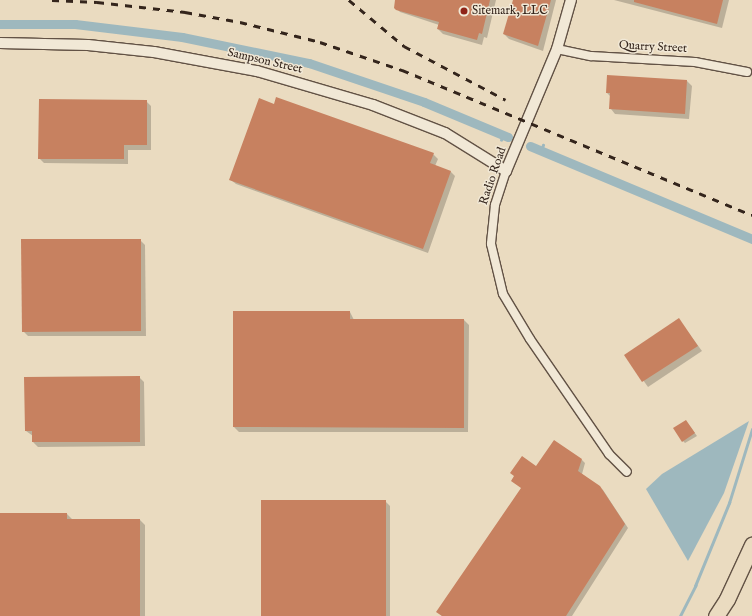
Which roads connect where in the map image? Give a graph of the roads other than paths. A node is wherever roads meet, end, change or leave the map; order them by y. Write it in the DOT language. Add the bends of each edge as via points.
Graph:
graph roads {
  1 [pos="571,0"];
  2 [pos="0,43"];
  3 [pos="557,49"];
  4 [pos="747,72"];
  5 [pos="506,171"];
  6 [pos="627,472"];
  7 [pos="752,545"];
  8 [pos="716,616"];
  1 -- 3 [label="street, Radio Road"];
  2 -- 5 [label="street, Sampson Street" via="88,45 154,52 264,72 373,105 445,133"];
  3 -- 4 [label="street, Quarry Street" via="591,56 695,62"];
  3 -- 5 [label="street, Radio Road"];
  5 -- 6 [label="street, Radio Road" via="495,205 491,244 503,294 526,333 609,454"];
  7 -- 8 [label="highway" via="727,600"];
}
